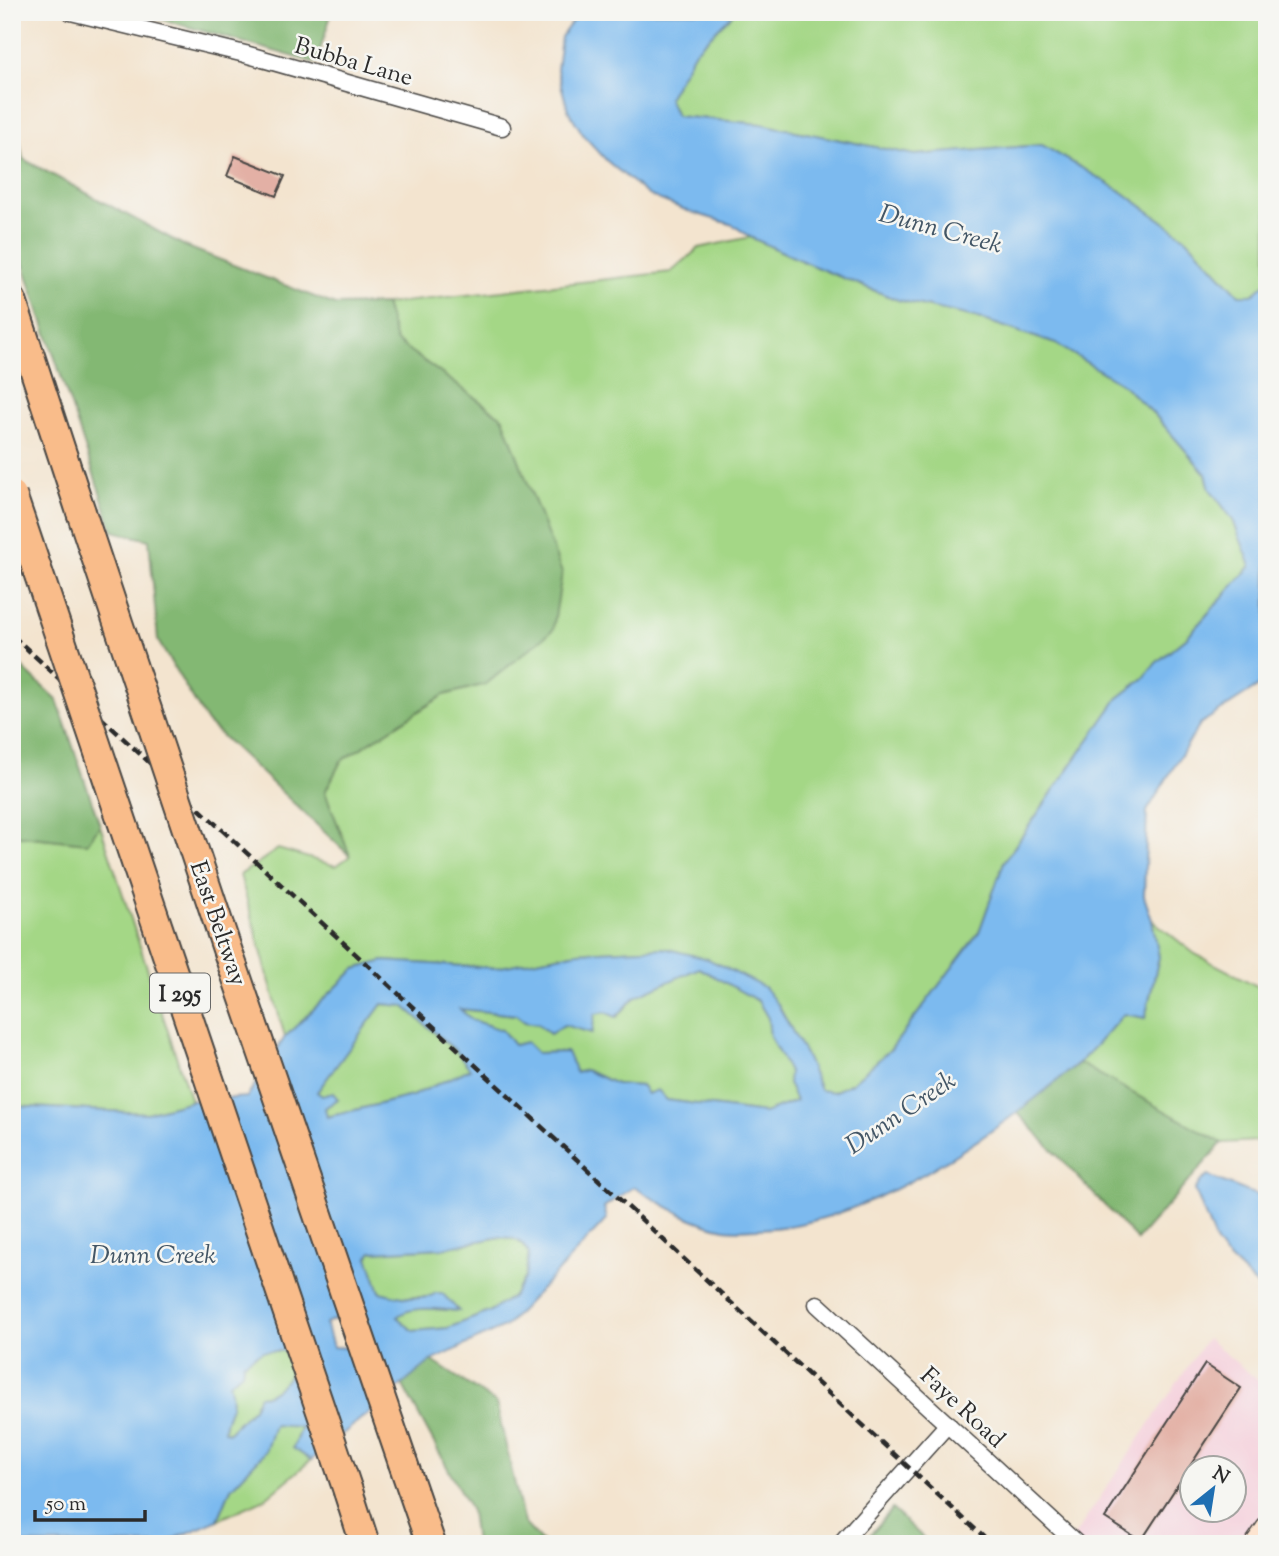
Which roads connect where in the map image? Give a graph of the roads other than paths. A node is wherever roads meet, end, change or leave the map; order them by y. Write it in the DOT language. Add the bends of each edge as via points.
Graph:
graph roads {
  1 [pos="71,12"];
  2 [pos="502,127"];
  3 [pos="12,301"];
  4 [pos="12,495"];
  5 [pos="817,1304"];
  6 [pos="948,1424"];
  7 [pos="1267,1528"];
  8 [pos="365,1544"];
  9 [pos="431,1544"];
  10 [pos="840,1544"];
  11 [pos="1077,1544"];
  12 [pos="1256,1544"];
  1 -- 2 [label="street, Bubba Lane" via="245,54"];
  3 -- 9 [label="highway, East Beltway / I 295, bridge"];
  4 -- 8 [label="highway, I 295, bridge"];
  5 -- 6 [label="street, Faye Road"];
  6 -- 10 [label="street"];
  6 -- 11 [label="street, Faye Road"];
  7 -- 12 [label="street"];
}
